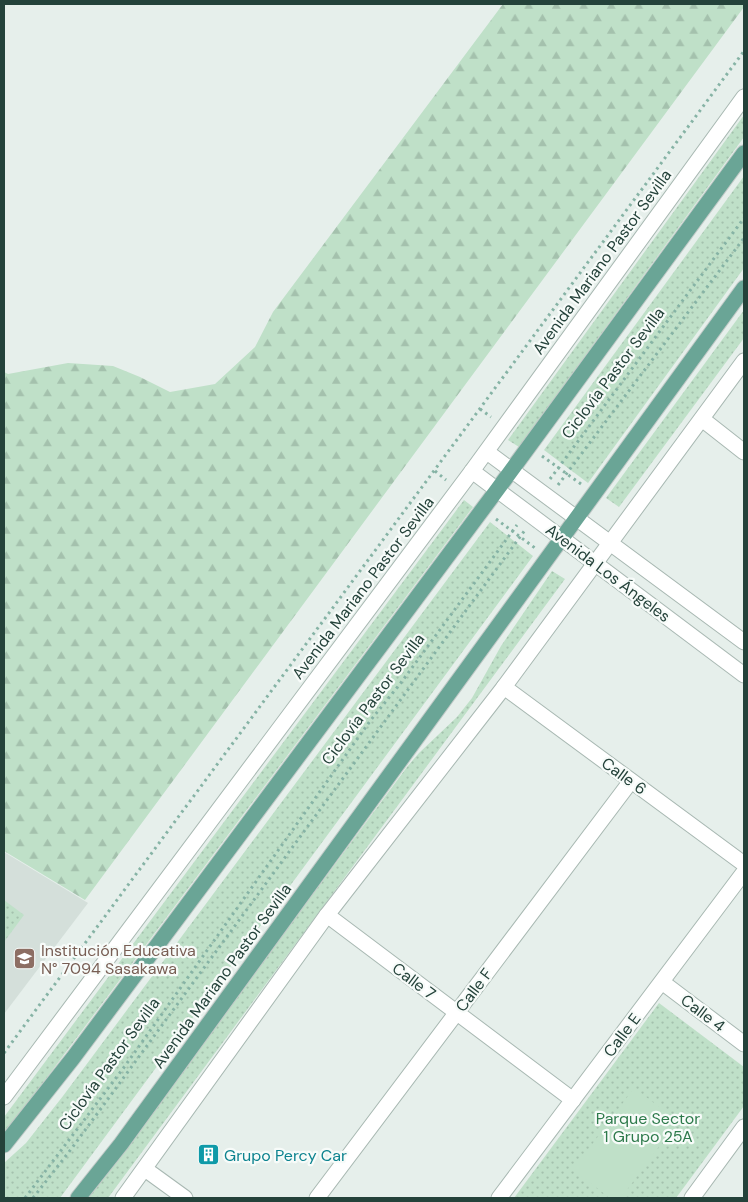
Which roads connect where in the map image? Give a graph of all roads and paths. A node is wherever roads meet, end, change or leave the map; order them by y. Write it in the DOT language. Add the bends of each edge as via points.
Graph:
graph roads {
  1 [pos="744,51"];
  2 [pos="744,97"];
  3 [pos="744,153"];
  4 [pos="744,218"];
  5 [pos="744,238"];
  6 [pos="744,288"];
  7 [pos="744,361"];
  8 [pos="480,409"];
  9 [pos="702,419"];
  10 [pos="504,428"];
  11 [pos="529,446"];
  12 [pos="486,452"];
  13 [pos="744,452"];
  14 [pos="558,468"];
  15 [pos="511,469"];
  16 [pos="435,471"];
  17 [pos="472,471"];
  18 [pos="566,474"];
  19 [pos="459,489"];
  20 [pos="497,490"];
  21 [pos="595,494"];
  22 [pos="545,495"];
  23 [pos="483,508"];
  24 [pos="530,515"];
  25 [pos="577,519"];
  26 [pos="513,531"];
  27 [pos="520,537"];
  28 [pos="561,538"];
  29 [pos="610,543"];
  30 [pos="547,558"];
  31 [pos="595,563"];
  32 [pos="744,642"];
  33 [pos="744,675"];
  34 [pos="504,688"];
  35 [pos="630,781"];
  36 [pos="744,864"];
  37 [pos="744,872"];
  38 [pos="327,915"];
  39 [pos="662,982"];
  40 [pos="456,1013"];
  41 [pos="744,1044"];
  42 [pos="4,1053"];
  43 [pos="4,1097"];
  44 [pos="573,1100"];
  45 [pos="744,1127"];
  46 [pos="4,1145"];
  47 [pos="145,1169"];
  48 [pos="25,1198"];
  49 [pos="33,1198"];
  50 [pos="78,1198"];
  51 [pos="122,1198"];
  52 [pos="185,1198"];
  53 [pos="317,1198"];
  54 [pos="499,1198"];
  55 [pos="693,1198"];
  1 -- 8 [label="path"];
  2 -- 10 [label="street, Avenida Mariano Pastor Sevilla"];
  3 -- 11 [label="main road"];
  4 -- 14 [label="path, Ciclovía Pastor Sevilla"];
  5 -- 18 [label="path"];
  6 -- 21 [label="main road, Avenida Mariano Pastor Sevilla"];
  7 -- 9 [label="street"];
  8 -- 10 [label="path"];
  8 -- 16 [label="path"];
  9 -- 13 [label="street"];
  9 -- 29 [label="street"];
  10 -- 12 [label="street, Avenida Mariano Pastor Sevilla"];
  11 -- 14 [label="path"];
  11 -- 15 [label="main road"];
  12 -- 15 [label="street, Avenida Los Ángeles"];
  12 -- 17 [label="street, Avenida Mariano Pastor Sevilla"];
  14 -- 18 [label="path"];
  14 -- 22 [label="path, Ciclovía Pastor Sevilla"];
  15 -- 20 [label="main road"];
  15 -- 22 [label="street, Avenida Los Ángeles"];
  16 -- 19 [label="path"];
  16 -- 42 [label="path"];
  17 -- 19 [label="street, Avenida Mariano Pastor Sevilla"];
  17 -- 20 [label="street, Avenida Los Ángeles"];
  18 -- 21 [label="path"];
  18 -- 22 [label="path"];
  19 -- 43 [label="street, Avenida Mariano Pastor Sevilla"];
  20 -- 23 [label="main road"];
  20 -- 24 [label="street, Avenida Los Ángeles"];
  21 -- 25 [label="main road, Avenida Mariano Pastor Sevilla"];
  22 -- 25 [label="street, Avenida Los Ángeles"];
  23 -- 26 [label="path"];
  23 -- 46 [label="main road" via="73,1058"];
  24 -- 26 [label="path, Ciclovía Pastor Sevilla"];
  24 -- 27 [label="path"];
  24 -- 28 [label="street, Avenida Los Ángeles"];
  25 -- 28 [label="main road, Avenida Mariano Pastor Sevilla"];
  25 -- 29 [label="street, Avenida Los Ángeles"];
  26 -- 27 [label="path"];
  26 -- 48 [label="path, Ciclovía Pastor Sevilla" via="370,721 125,1066"];
  27 -- 30 [label="path"];
  27 -- 49 [label="path" via="84,1133"];
  28 -- 30 [label="main road, Avenida Mariano Pastor Sevilla"];
  28 -- 31 [label="street, Avenida Los Ángeles"];
  29 -- 31 [label="street"];
  29 -- 32 [label="street, Avenida Los Ángeles"];
  30 -- 50 [label="main road, Avenida Mariano Pastor Sevilla" via="121,1144"];
  31 -- 33 [label="street, Avenida Los Ángeles"];
  31 -- 34 [label="street"];
  34 -- 35 [label="street, Calle 6"];
  34 -- 38 [label="street"];
  35 -- 36 [label="street, Calle 6"];
  35 -- 40 [label="street, Calle F"];
  37 -- 39 [label="street, Calle E"];
  38 -- 40 [label="street, Calle 7"];
  38 -- 47 [label="street"];
  39 -- 41 [label="street, Calle 4"];
  39 -- 44 [label="street, Calle E"];
  40 -- 44 [label="street, Calle 7"];
  40 -- 53 [label="street, Calle F"];
  44 -- 54 [label="street, Calle E"];
  45 -- 55 [label="street"];
  47 -- 51 [label="street"];
  47 -- 52 [label="street"];
}
